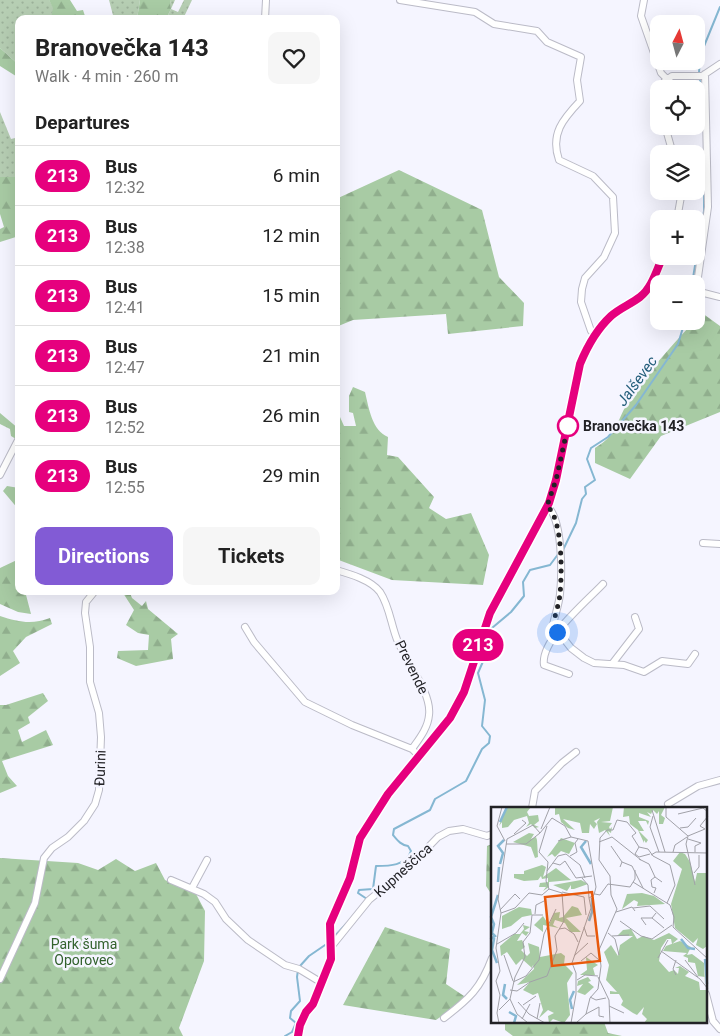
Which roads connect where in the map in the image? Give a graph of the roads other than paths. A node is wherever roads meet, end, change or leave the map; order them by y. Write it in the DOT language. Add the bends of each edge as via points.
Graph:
graph roads {
  1 [pos="266,0"];
  2 [pos="400,0"];
  3 [pos="644,0"];
  4 [pos="265,15"];
  5 [pos="719,66"];
  6 [pos="701,76"];
  7 [pos="667,78"];
  8 [pos="659,265"];
  9 [pos="720,297"];
  10 [pos="595,335"];
  11 [pos="15,446"];
  12 [pos="0,475"];
  13 [pos="547,506"];
  14 [pos="703,543"];
  15 [pos="720,544"];
  16 [pos="340,571"];
  17 [pos="603,584"];
  18 [pos="92,595"];
  19 [pos="635,617"];
  20 [pos="245,627"];
  21 [pos="557,632"];
  22 [pos="695,654"];
  23 [pos="612,664"];
  24 [pos="569,674"];
  25 [pos="412,749"];
  26 [pos="576,752"];
  27 [pos="420,757"];
  28 [pos="720,780"];
  29 [pos="668,804"];
  30 [pos="532,807"];
  31 [pos="491,834"];
  32 [pos="207,860"];
  33 [pos="171,880"];
  34 [pos="192,888"];
  35 [pos="331,944"];
  36 [pos="491,961"];
  37 [pos="0,979"];
  38 [pos="322,982"];
  39 [pos="708,1002"];
  40 [pos="444,1018"];
  41 [pos="720,1030"];
  42 [pos="298,1036"];
  1 -- 4 [label="street"];
  2 -- 10 [label="street" via="476,12 494,24 538,31 547,42 581,57 577,80 580,100 560,123 555,150 559,160 593,176 613,197 615,233 604,257 585,278 582,289 581,302"];
  3 -- 7 [label="street" via="641,16 661,73"];
  5 -- 6 [label="street"];
  6 -- 7 [label="street"];
  6 -- 9 [label="street" via="708,207 696,291"];
  8 -- 10 [label="street" via="641,296 610,316"];
  10 -- 13 [label="street" via="580,364 558,472"];
  11 -- 12 [label="street"];
  13 -- 21 [label="street" via="555,514 562,562 560,596 553,625"];
  13 -- 27 [label="street" via="490,613 464,692 443,730"];
  14 -- 15 [label="street"];
  16 -- 25 [label="street, Prevende" via="379,591 397,640 428,700 430,714 427,724"];
  17 -- 21 [label="street"];
  18 -- 37 [label="street, Đurini" via="86,602 85,613 90,647 90,682 99,713 99,790 84,821 44,858 35,903"];
  19 -- 23 [label="street" via="639,629"];
  20 -- 25 [label="street" via="305,702"];
  21 -- 23 [label="street" via="584,658 594,663"];
  21 -- 24 [label="street" via="545,652 544,666"];
  22 -- 23 [label="street" via="688,664 662,661 644,672"];
  25 -- 27 [label="street"];
  26 -- 30 [label="street" via="535,791"];
  27 -- 35 [label="street" via="388,794 360,838 350,878 330,924"];
  28 -- 29 [label="street" via="698,786"];
  31 -- 35 [label="street, Kupneščica" via="463,830 449,831 438,837 408,868 369,900"];
  32 -- 34 [label="street"];
  33 -- 34 [label="street"];
  34 -- 38 [label="street" via="215,902 226,919 248,940 285,965"];
  35 -- 38 [label="street" via="331,959"];
  36 -- 40 [label="street" via="484,979 472,996"];
  38 -- 42 [label="street" via="300,1025"];
  39 -- 41 [label="street" via="713,1021"];
}
